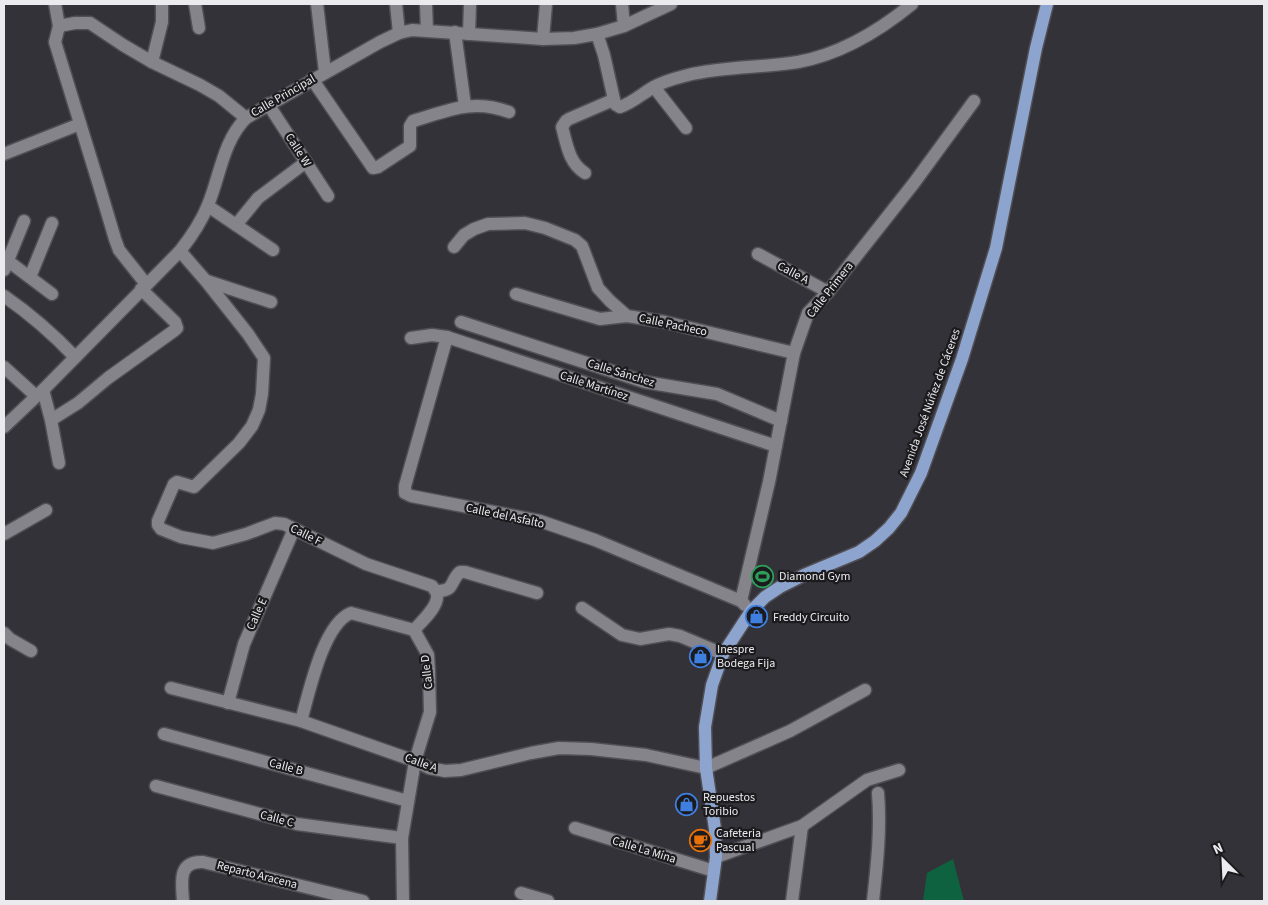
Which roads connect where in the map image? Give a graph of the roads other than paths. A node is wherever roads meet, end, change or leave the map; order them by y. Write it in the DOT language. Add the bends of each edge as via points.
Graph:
graph roads {
  1 [pos="55,4"];
  2 [pos="162,4"];
  3 [pos="195,4"];
  4 [pos="317,4"];
  5 [pos="396,4"];
  6 [pos="426,4"];
  7 [pos="470,4"];
  8 [pos="546,4"];
  9 [pos="622,4"];
  10 [pos="671,4"];
  11 [pos="912,4"];
  12 [pos="1047,4"];
  13 [pos="59,26"];
  14 [pos="624,26"];
  15 [pos="199,28"];
  16 [pos="427,31"];
  17 [pos="456,32"];
  18 [pos="399,33"];
  19 [pos="469,34"];
  20 [pos="597,34"];
  21 [pos="544,40"];
  22 [pos="152,62"];
  23 [pos="324,72"];
  24 [pos="312,79"];
  25 [pos="654,87"];
  26 [pos="613,100"];
  27 [pos="974,101"];
  28 [pos="268,104"];
  29 [pos="465,106"];
  30 [pos="509,112"];
  31 [pos="246,118"];
  32 [pos="80,124"];
  33 [pos="686,128"];
  34 [pos="4,154"];
  35 [pos="306,162"];
  36 [pos="585,173"];
  37 [pos="328,196"];
  38 [pos="208,206"];
  39 [pos="24,221"];
  40 [pos="52,223"];
  41 [pos="236,225"];
  42 [pos="454,247"];
  43 [pos="273,250"];
  44 [pos="180,251"];
  45 [pos="758,254"];
  46 [pos="6,266"];
  47 [pos="30,277"];
  48 [pos="206,281"];
  49 [pos="144,287"];
  50 [pos="828,292"];
  51 [pos="52,294"];
  52 [pos="516,294"];
  53 [pos="4,296"];
  54 [pos="271,302"];
  55 [pos="627,316"];
  56 [pos="461,322"];
  57 [pos="447,337"];
  58 [pos="411,338"];
  59 [pos="794,353"];
  60 [pos="75,357"];
  61 [pos="4,367"];
  62 [pos="40,393"];
  63 [pos="51,420"];
  64 [pos="781,421"];
  65 [pos="4,427"];
  66 [pos="776,446"];
  67 [pos="59,463"];
  68 [pos="46,510"];
  69 [pos="294,529"];
  70 [pos="4,534"];
  71 [pos="436,591"];
  72 [pos="537,593"];
  73 [pos="741,601"];
  74 [pos="582,608"];
  75 [pos="751,611"];
  76 [pos="414,630"];
  77 [pos="4,633"];
  78 [pos="31,651"];
  79 [pos="723,654"];
  80 [pos="172,688"];
  81 [pos="865,690"];
  82 [pos="228,703"];
  83 [pos="301,721"];
  84 [pos="164,734"];
  85 [pos="415,761"];
  86 [pos="706,768"];
  87 [pos="899,770"];
  88 [pos="156,786"];
  89 [pos="878,793"];
  90 [pos="408,801"];
  91 [pos="802,826"];
  92 [pos="575,828"];
  93 [pos="402,838"];
  94 [pos="716,858"];
  95 [pos="714,871"];
  96 [pos="521,893"];
  97 [pos="183,901"];
  98 [pos="363,901"];
  99 [pos="403,901"];
  100 [pos="548,901"];
  101 [pos="710,901"];
  102 [pos="792,901"];
  103 [pos="873,901"];
  1 -- 13 [label="street"];
  2 -- 22 [label="street" via="162,22"];
  3 -- 15 [label="street"];
  4 -- 23 [label="street"];
  5 -- 18 [label="street"];
  6 -- 16 [label="street"];
  7 -- 19 [label="street"];
  8 -- 21 [label="street"];
  9 -- 14 [label="street"];
  10 -- 14 [label="street, Calle Principal"];
  11 -- 25 [label="street" via="862,38 823,56 691,75"];
  12 -- 75 [label="main road, Avenida José Núñez de Cáceres" via="996,248 922,473 901,513 875,541 859,552 780,587"];
  13 -- 22 [label="street" via="90,23"];
  13 -- 32 [label="street" via="55,42"];
  14 -- 20 [label="street, Calle Principal"];
  16 -- 17 [label="street, Calle Principal"];
  16 -- 18 [label="street, Calle Principal"];
  17 -- 19 [label="street, Calle Principal"];
  17 -- 29 [label="street"];
  18 -- 23 [label="street, Calle Principal"];
  19 -- 21 [label="street, Calle Principal"];
  20 -- 21 [label="street, Calle Principal"];
  20 -- 26 [label="street"];
  22 -- 31 [label="street" via="219,96"];
  23 -- 24 [label="street, Calle Principal"];
  24 -- 28 [label="street, Calle Principal"];
  24 -- 29 [label="street" via="373,168 410,146 413,121"];
  25 -- 26 [label="street" via="620,107 615,106"];
  25 -- 33 [label="street"];
  26 -- 36 [label="street" via="563,124 570,156"];
  27 -- 50 [label="street, Calle Primera"];
  28 -- 31 [label="street, Calle Principal"];
  28 -- 35 [label="street, Calle W"];
  29 -- 30 [label="street" via="497,107"];
  31 -- 38 [label="street, Calle Principal" via="231,138"];
  32 -- 34 [label="street"];
  32 -- 49 [label="street" via="114,239"];
  35 -- 37 [label="street, Calle W"];
  35 -- 41 [label="street" via="258,198"];
  38 -- 41 [label="street"];
  38 -- 44 [label="street, Calle Principal" via="198,227"];
  39 -- 46 [label="street"];
  40 -- 47 [label="street"];
  41 -- 43 [label="street"];
  42 -- 55 [label="street, Calle Pacheco" via="464,235 488,224 525,223 545,228 582,246 598,288"];
  44 -- 48 [label="street"];
  44 -- 49 [label="street, Calle Principal"];
  45 -- 50 [label="street, Calle A"];
  46 -- 47 [label="street"];
  47 -- 51 [label="street"];
  48 -- 54 [label="street"];
  48 -- 69 [label="street, Calle F" via="264,358 259,410 239,443 198,485 174,484 158,525 181,537 213,543 279,522"];
  49 -- 60 [label="street, Calle Principal"];
  49 -- 63 [label="street" via="174,322 175,330"];
  50 -- 59 [label="street, Calle Primera" via="808,313"];
  52 -- 55 [label="street" via="600,319"];
  53 -- 60 [label="street" via="51,332"];
  55 -- 59 [label="street, Calle Pacheco"];
  56 -- 64 [label="street, Calle Sánchez" via="645,382 717,394"];
  57 -- 58 [label="street, Calle Martínez"];
  57 -- 66 [label="street, Calle Martínez"];
  57 -- 73 [label="street, Calle del Asfalto" via="405,493 540,522 595,540"];
  59 -- 64 [label="street, Calle Primera"];
  60 -- 62 [label="street, Calle Principal"];
  61 -- 62 [label="street"];
  62 -- 63 [label="street"];
  62 -- 65 [label="street, Calle Principal"];
  63 -- 67 [label="street"];
  64 -- 66 [label="street, Calle Primera"];
  66 -- 73 [label="street, Calle Primera"];
  68 -- 70 [label="street"];
  69 -- 71 [label="street, Calle F" via="366,564 432,586"];
  69 -- 82 [label="street, Calle E" via="244,644"];
  71 -- 72 [label="street" via="450,588 457,575 465,572"];
  71 -- 76 [label="street" via="438,597 434,606"];
  73 -- 75 [label="street, Calle del Asfalto"];
  74 -- 79 [label="street" via="622,635 640,638 670,634"];
  75 -- 79 [label="main road, Avenida José Núñez de Cáceres"];
  76 -- 83 [label="street" via="350,613 342,617 320,653"];
  76 -- 85 [label="street, Calle D" via="428,655 430,687 430,712"];
  77 -- 78 [label="street"];
  79 -- 86 [label="main road, Avenida José Núñez de Cáceres" via="712,686 704,727"];
  80 -- 82 [label="street, Calle A"];
  81 -- 86 [label="street" via="790,731"];
  82 -- 83 [label="street, Calle A"];
  83 -- 85 [label="street, Calle A"];
  84 -- 90 [label="street, Calle B"];
  85 -- 86 [label="street, Calle A" via="429,768 461,770 559,748 646,755"];
  85 -- 90 [label="street, Calle D"];
  86 -- 94 [label="main road, Avenida José Núñez de Cáceres"];
  87 -- 91 [label="street" via="867,780"];
  88 -- 93 [label="street, Calle C" via="297,824"];
  89 -- 103 [label="street" via="879,846"];
  90 -- 93 [label="street, Calle D"];
  91 -- 94 [label="street"];
  91 -- 102 [label="street"];
  92 -- 95 [label="street, Calle La Mina"];
  93 -- 99 [label="street, Calle D"];
  94 -- 95 [label="main road, Avenida José Núñez de Cáceres"];
  95 -- 101 [label="main road, Avenida José Núñez de Cáceres"];
  96 -- 100 [label="street"];
  97 -- 98 [label="street, Reparto Aracena" via="184,870 196,862"];
}
